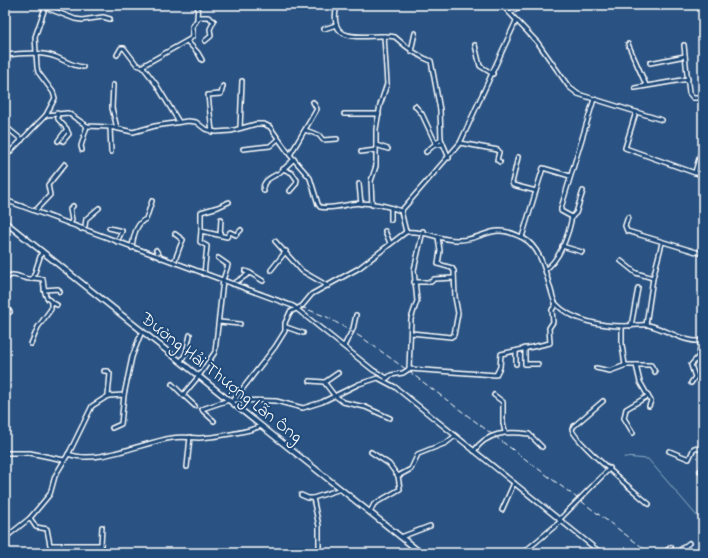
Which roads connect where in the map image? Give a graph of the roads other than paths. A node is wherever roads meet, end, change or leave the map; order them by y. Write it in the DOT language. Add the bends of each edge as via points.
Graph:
graph roads {
  1 [pos="39,5"];
  2 [pos="198,5"];
  3 [pos="337,5"];
  4 [pos="502,5"];
  5 [pos="522,5"];
  6 [pos="46,6"];
  7 [pos="510,13"];
  8 [pos="198,18"];
  9 [pos="110,19"];
  10 [pos="516,21"];
  11 [pos="336,25"];
  12 [pos="324,29"];
  13 [pos="415,33"];
  14 [pos="384,36"];
  15 [pos="187,41"];
  16 [pos="205,41"];
  17 [pos="628,44"];
  18 [pos="475,45"];
  19 [pos="684,45"];
  20 [pos="411,51"];
  21 [pos="37,54"];
  22 [pos="5,55"];
  23 [pos="117,55"];
  24 [pos="685,56"];
  25 [pos="202,60"];
  26 [pos="650,63"];
  27 [pos="83,67"];
  28 [pos="144,67"];
  29 [pos="493,74"];
  30 [pos="688,79"];
  31 [pos="242,81"];
  32 [pos="113,85"];
  33 [pos="646,85"];
  34 [pos="223,86"];
  35 [pos="635,88"];
  36 [pos="703,98"];
  37 [pos="594,99"];
  38 [pos="313,102"];
  39 [pos="415,106"];
  40 [pos="636,112"];
  41 [pos="56,113"];
  42 [pos="344,114"];
  43 [pos="379,114"];
  44 [pos="46,115"];
  45 [pos="662,120"];
  46 [pos="179,122"];
  47 [pos="5,126"];
  48 [pos="88,126"];
  49 [pos="110,127"];
  50 [pos="117,128"];
  51 [pos="240,128"];
  52 [pos="67,130"];
  53 [pos="306,130"];
  54 [pos="212,132"];
  55 [pos="278,139"];
  56 [pos="337,139"];
  57 [pos="441,139"];
  58 [pos="22,140"];
  59 [pos="58,141"];
  60 [pos="63,141"];
  61 [pos="460,143"];
  62 [pos="436,144"];
  63 [pos="443,144"];
  64 [pos="376,145"];
  65 [pos="703,145"];
  66 [pos="243,149"];
  67 [pos="388,149"];
  68 [pos="82,150"];
  69 [pos="376,150"];
  70 [pos="111,152"];
  71 [pos="361,152"];
  72 [pos="426,152"];
  73 [pos="290,155"];
  74 [pos="5,157"];
  75 [pos="518,157"];
  76 [pos="449,158"];
  77 [pos="294,159"];
  78 [pos="500,162"];
  79 [pos="65,164"];
  80 [pos="283,169"];
  81 [pos="695,173"];
  82 [pos="570,176"];
  83 [pos="703,177"];
  84 [pos="359,184"];
  85 [pos="264,191"];
  86 [pos="290,191"];
  87 [pos="536,191"];
  88 [pos="583,192"];
  89 [pos="5,200"];
  90 [pos="152,201"];
  91 [pos="229,202"];
  92 [pos="360,204"];
  93 [pos="372,205"];
  94 [pos="73,206"];
  95 [pos="99,208"];
  96 [pos="391,208"];
  97 [pos="35,211"];
  98 [pos="401,211"];
  99 [pos="572,217"];
  100 [pos="628,217"];
  101 [pos="221,219"];
  102 [pos="391,220"];
  103 [pos="5,222"];
  104 [pos="70,224"];
  105 [pos="109,228"];
  106 [pos="82,229"];
  107 [pos="241,230"];
  108 [pos="201,231"];
  109 [pos="385,231"];
  110 [pos="423,231"];
  111 [pos="406,232"];
  112 [pos="175,234"];
  113 [pos="220,235"];
  114 [pos="438,236"];
  115 [pos="522,237"];
  116 [pos="275,241"];
  117 [pos="117,242"];
  118 [pos="390,243"];
  119 [pos="662,243"];
  120 [pos="562,246"];
  121 [pos="132,248"];
  122 [pos="156,250"];
  123 [pos="42,251"];
  124 [pos="286,251"];
  125 [pos="582,252"];
  126 [pos="703,254"];
  127 [pos="161,258"];
  128 [pos="218,258"];
  129 [pos="621,261"];
  130 [pos="174,262"];
  131 [pos="270,270"];
  132 [pos="545,270"];
  133 [pos="245,271"];
  134 [pos="250,273"];
  135 [pos="204,274"];
  136 [pos="33,278"];
  137 [pos="454,278"];
  138 [pos="653,278"];
  139 [pos="5,280"];
  140 [pos="223,280"];
  141 [pos="263,280"];
  142 [pos="414,282"];
  143 [pos="233,284"];
  144 [pos="328,286"];
  145 [pos="638,288"];
  146 [pos="44,290"];
  147 [pos="60,292"];
  148 [pos="51,302"];
  149 [pos="556,304"];
  150 [pos="56,305"];
  151 [pos="5,306"];
  152 [pos="295,308"];
  153 [pos="10,312"];
  154 [pos="356,315"];
  155 [pos="219,322"];
  156 [pos="240,324"];
  157 [pos="646,325"];
  158 [pos="622,326"];
  159 [pos="631,326"];
  160 [pos="286,327"];
  161 [pos="142,331"];
  162 [pos="303,333"];
  163 [pos="411,333"];
  164 [pos="190,335"];
  165 [pos="702,341"];
  166 [pos="31,344"];
  167 [pos="344,346"];
  168 [pos="525,348"];
  169 [pos="516,351"];
  170 [pos="181,362"];
  171 [pos="516,364"];
  172 [pos="538,364"];
  173 [pos="626,365"];
  174 [pos="636,365"];
  175 [pos="596,368"];
  176 [pos="409,369"];
  177 [pos="104,371"];
  178 [pos="655,372"];
  179 [pos="338,373"];
  180 [pos="199,376"];
  181 [pos="386,379"];
  182 [pos="310,381"];
  183 [pos="325,382"];
  184 [pos="691,383"];
  185 [pos="172,384"];
  186 [pos="124,395"];
  187 [pos="183,395"];
  188 [pos="334,395"];
  189 [pos="494,395"];
  190 [pos="108,396"];
  191 [pos="648,396"];
  192 [pos="231,401"];
  193 [pos="602,401"];
  194 [pos="195,406"];
  195 [pos="650,406"];
  196 [pos="390,418"];
  197 [pos="214,421"];
  198 [pos="262,426"];
  199 [pos="112,428"];
  200 [pos="505,432"];
  201 [pos="633,433"];
  202 [pos="455,436"];
  203 [pos="190,437"];
  204 [pos="542,447"];
  205 [pos="703,448"];
  206 [pos="474,451"];
  207 [pos="669,451"];
  208 [pos="371,452"];
  209 [pos="5,453"];
  210 [pos="68,454"];
  211 [pos="64,460"];
  212 [pos="187,468"];
  213 [pos="610,468"];
  214 [pos="398,476"];
  215 [pos="514,483"];
  216 [pos="342,489"];
  217 [pos="301,496"];
  218 [pos="313,498"];
  219 [pos="650,504"];
  220 [pos="502,510"];
  221 [pos="370,512"];
  222 [pos="30,518"];
  223 [pos="560,520"];
  224 [pos="430,526"];
  225 [pos="102,527"];
  226 [pos="401,536"];
  227 [pos="5,538"];
  228 [pos="689,542"];
  229 [pos="101,545"];
  230 [pos="671,546"];
  231 [pos="524,552"];
  232 [pos="102,553"];
  233 [pos="319,553"];
  234 [pos="422,553"];
  235 [pos="602,553"];
  236 [pos="664,553"];
  237 [pos="680,553"];
  1 -- 6 [label="street"];
  2 -- 8 [label="street"];
  3 -- 11 [label="street"];
  4 -- 7 [label="street"];
  5 -- 7 [label="street"];
  6 -- 9 [label="street" via="75,19"];
  6 -- 21 [label="street" via="35,37"];
  7 -- 10 [label="street"];
  8 -- 15 [label="street" via="192,27 192,36"];
  8 -- 16 [label="street" via="206,17 214,21 210,29 211,36"];
  10 -- 29 [label="street"];
  10 -- 37 [label="street" via="538,43 569,87 578,94"];
  11 -- 12 [label="street"];
  11 -- 14 [label="street" via="350,36"];
  13 -- 20 [label="street"];
  14 -- 20 [label="street" via="395,37"];
  14 -- 43 [label="street" via="387,84"];
  15 -- 25 [label="street"];
  15 -- 28 [label="street"];
  17 -- 33 [label="street"];
  18 -- 29 [label="street" via="480,66"];
  19 -- 24 [label="street"];
  20 -- 57 [label="street" via="432,62 440,110"];
  21 -- 22 [label="street"];
  21 -- 27 [label="street" via="56,57 71,65"];
  21 -- 44 [label="street" via="38,72 55,98"];
  23 -- 28 [label="street" via="121,48 124,48 137,65"];
  24 -- 26 [label="street"];
  24 -- 30 [label="street"];
  28 -- 46 [label="street"];
  29 -- 61 [label="street"];
  30 -- 33 [label="street"];
  30 -- 36 [label="street" via="691,96"];
  31 -- 51 [label="street"];
  32 -- 50 [label="street" via="112,108"];
  33 -- 35 [label="street"];
  34 -- 54 [label="street" via="221,94 208,95"];
  37 -- 40 [label="street"];
  37 -- 82 [label="street"];
  38 -- 53 [label="street" via="317,109"];
  39 -- 62 [label="street" via="422,114"];
  40 -- 45 [label="street"];
  40 -- 81 [label="street" via="625,148"];
  41 -- 44 [label="street"];
  41 -- 48 [label="street" via="71,113"];
  41 -- 52 [label="street"];
  42 -- 43 [label="street"];
  43 -- 64 [label="street"];
  44 -- 58 [label="street"];
  46 -- 50 [label="street" via="136,132"];
  46 -- 54 [label="street" via="194,121"];
  47 -- 58 [label="street"];
  48 -- 49 [label="street"];
  48 -- 68 [label="street"];
  49 -- 50 [label="street"];
  49 -- 70 [label="street"];
  51 -- 54 [label="street"];
  51 -- 55 [label="street" via="264,124 270,127"];
  52 -- 59 [label="street"];
  52 -- 60 [label="street" via="69,134"];
  53 -- 56 [label="street" via="319,135 322,140"];
  53 -- 73 [label="street"];
  55 -- 66 [label="street" via="270,146"];
  55 -- 73 [label="street"];
  57 -- 62 [label="street"];
  57 -- 63 [label="street"];
  58 -- 74 [label="street"];
  61 -- 76 [label="street"];
  61 -- 78 [label="street" via="498,150 497,160"];
  62 -- 63 [label="street"];
  62 -- 72 [label="street"];
  63 -- 76 [label="street"];
  64 -- 67 [label="street"];
  64 -- 69 [label="street"];
  65 -- 81 [label="street"];
  69 -- 71 [label="street"];
  69 -- 93 [label="street" via="376,166 371,180"];
  73 -- 77 [label="street"];
  75 -- 87 [label="street" via="512,183"];
  76 -- 98 [label="street"];
  77 -- 80 [label="street"];
  77 -- 92 [label="street" via="313,183 320,207"];
  79 -- 97 [label="street" via="48,185 50,195"];
  80 -- 85 [label="street" via="270,177 263,186"];
  80 -- 86 [label="street" via="292,173 297,180"];
  81 -- 83 [label="street"];
  82 -- 87 [label="street" via="543,168"];
  82 -- 99 [label="street" via="560,211"];
  84 -- 92 [label="street"];
  87 -- 115 [label="street"];
  88 -- 99 [label="street" via="576,213"];
  89 -- 97 [label="street"];
  90 -- 121 [label="street" via="146,219 141,221 135,232"];
  91 -- 108 [label="street" via="202,212"];
  92 -- 93 [label="street"];
  93 -- 96 [label="street"];
  94 -- 104 [label="street" via="70,209"];
  95 -- 106 [label="street" via="86,219"];
  96 -- 98 [label="street"];
  96 -- 102 [label="street"];
  97 -- 104 [label="street"];
  98 -- 111 [label="street"];
  99 -- 120 [label="street"];
  100 -- 119 [label="street" via="626,230"];
  101 -- 113 [label="street"];
  103 -- 123 [label="street, Đường Hải Thượng Lãn Ông"];
  104 -- 106 [label="street"];
  105 -- 117 [label="street" via="122,231"];
  106 -- 117 [label="street"];
  107 -- 113 [label="street" via="236,235 230,232 227,237"];
  108 -- 113 [label="street"];
  108 -- 135 [label="street" via="200,242 207,246"];
  109 -- 118 [label="street"];
  110 -- 111 [label="street"];
  110 -- 114 [label="street"];
  110 -- 142 [label="street" via="414,270"];
  111 -- 118 [label="street"];
  112 -- 130 [label="street" via="183,240"];
  114 -- 115 [label="street" via="460,240 498,230"];
  114 -- 137 [label="street" via="438,264 452,268"];
  115 -- 132 [label="street" via="530,243"];
  116 -- 124 [label="street"];
  117 -- 121 [label="street"];
  118 -- 144 [label="street" via="359,268"];
  119 -- 126 [label="street"];
  119 -- 138 [label="street"];
  120 -- 125 [label="street"];
  120 -- 132 [label="street" via="556,259"];
  121 -- 127 [label="street"];
  122 -- 127 [label="street"];
  123 -- 136 [label="street"];
  123 -- 161 [label="street, Đường Hải Thượng Lãn Ông"];
  124 -- 131 [label="street"];
  124 -- 144 [label="street" via="302,271"];
  127 -- 130 [label="street"];
  128 -- 140 [label="street" via="228,265"];
  129 -- 138 [label="street" via="636,273"];
  130 -- 135 [label="street"];
  132 -- 149 [label="street"];
  133 -- 134 [label="street"];
  134 -- 141 [label="street"];
  134 -- 143 [label="street"];
  135 -- 140 [label="street"];
  136 -- 139 [label="street" via="28,280 10,275"];
  136 -- 146 [label="street" via="43,279"];
  137 -- 142 [label="street"];
  137 -- 163 [label="street" via="458,313 454,336"];
  138 -- 157 [label="street"];
  140 -- 143 [label="street"];
  140 -- 155 [label="street"];
  142 -- 163 [label="street" via="417,301"];
  143 -- 152 [label="street"];
  144 -- 152 [label="street" via="309,296 302,306"];
  145 -- 159 [label="street"];
  146 -- 147 [label="street" via="58,289"];
  146 -- 148 [label="street"];
  148 -- 150 [label="street"];
  148 -- 166 [label="street" via="51,308 38,327"];
  149 -- 158 [label="street" via="581,319"];
  149 -- 168 [label="street" via="552,310 553,322 549,328 550,343"];
  151 -- 153 [label="street"];
  152 -- 160 [label="street" via="287,317"];
  152 -- 167 [label="street"];
  154 -- 167 [label="street" via="353,329"];
  155 -- 156 [label="street"];
  155 -- 180 [label="street" via="216,351"];
  157 -- 159 [label="street"];
  157 -- 165 [label="street" via="688,340"];
  158 -- 159 [label="street"];
  158 -- 173 [label="street"];
  160 -- 162 [label="street"];
  160 -- 192 [label="street" via="275,347"];
  161 -- 170 [label="street, Đường Hải Thượng Lãn Ông"];
  161 -- 186 [label="street" via="132,357"];
  163 -- 176 [label="street"];
  164 -- 170 [label="street"];
  165 -- 184 [label="street" via="699,356 691,365 695,377"];
  167 -- 181 [label="street"];
  168 -- 169 [label="street"];
  168 -- 172 [label="street" via="525,364"];
  169 -- 171 [label="street"];
  169 -- 176 [label="street" via="500,354 500,367 496,375"];
  170 -- 180 [label="street, Đường Hải Thượng Lãn Ông"];
  173 -- 174 [label="street"];
  173 -- 175 [label="street" via="610,371"];
  174 -- 178 [label="street" via="651,365"];
  174 -- 191 [label="street" via="640,382"];
  176 -- 181 [label="street"];
  177 -- 190 [label="street" via="110,374"];
  179 -- 183 [label="street"];
  180 -- 187 [label="street"];
  180 -- 192 [label="street, Đường Hải Thượng Lãn Ông"];
  181 -- 188 [label="street" via="375,378"];
  181 -- 202 [label="street"];
  182 -- 183 [label="street"];
  183 -- 188 [label="street"];
  185 -- 187 [label="street"];
  186 -- 190 [label="street"];
  186 -- 199 [label="street" via="121,424"];
  187 -- 194 [label="street"];
  188 -- 192 [label="street" via="303,408 276,401"];
  188 -- 196 [label="street" via="345,403 365,407"];
  189 -- 200 [label="street" via="503,402"];
  190 -- 210 [label="street" via="92,406"];
  191 -- 195 [label="street"];
  191 -- 201 [label="street" via="632,404 624,412 624,418"];
  192 -- 197 [label="street" via="202,409"];
  192 -- 198 [label="street, Đường Hải Thượng Lãn Ông"];
  193 -- 213 [label="street" via="574,426 572,431 593,455"];
  198 -- 203 [label="street" via="248,431"];
  198 -- 216 [label="street, Đường Hải Thượng Lãn Ông"];
  200 -- 204 [label="street" via="529,434"];
  200 -- 206 [label="street" via="480,443"];
  202 -- 206 [label="street"];
  202 -- 214 [label="street" via="446,443 419,454 411,469"];
  203 -- 210 [label="street" via="158,441 99,457 77,458"];
  203 -- 212 [label="street"];
  205 -- 207 [label="street" via="694,448 689,459"];
  206 -- 215 [label="street"];
  208 -- 214 [label="street" via="389,464"];
  209 -- 211 [label="street" via="30,453"];
  210 -- 211 [label="street"];
  211 -- 222 [label="street" via="55,476 50,494"];
  213 -- 219 [label="street"];
  213 -- 223 [label="street"];
  214 -- 221 [label="street" via="400,489 374,504"];
  215 -- 220 [label="street"];
  215 -- 223 [label="street"];
  216 -- 218 [label="street"];
  216 -- 221 [label="street, Đường Hải Thượng Lãn Ông"];
  217 -- 218 [label="street"];
  218 -- 233 [label="street" via="319,526"];
  221 -- 226 [label="street, Đường Hải Thượng Lãn Ông"];
  222 -- 227 [label="street"];
  222 -- 229 [label="street" via="36,527 47,529 50,545"];
  223 -- 231 [label="street"];
  223 -- 235 [label="street"];
  224 -- 226 [label="street"];
  225 -- 229 [label="street"];
  226 -- 234 [label="street, Đường Hải Thượng Lãn Ông"];
  228 -- 237 [label="street"];
  229 -- 232 [label="street"];
  230 -- 236 [label="street"];
}
